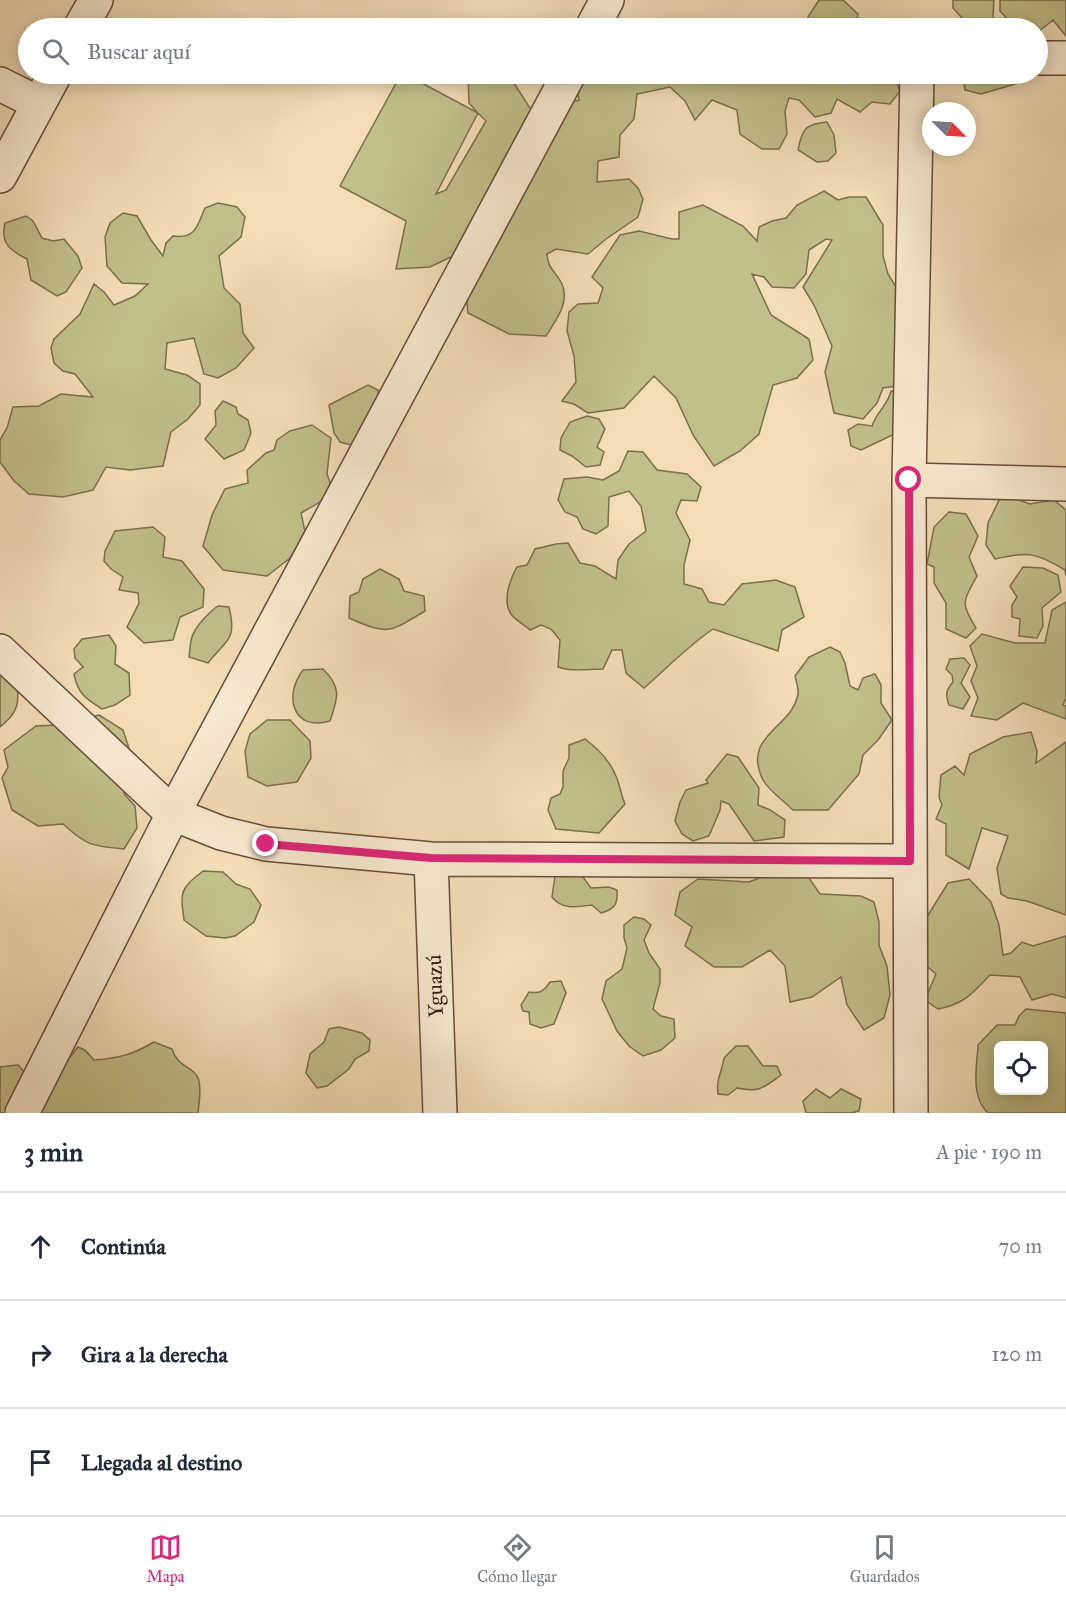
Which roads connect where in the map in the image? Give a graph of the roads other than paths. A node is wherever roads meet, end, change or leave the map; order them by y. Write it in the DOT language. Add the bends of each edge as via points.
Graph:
graph roads {
  1 [pos="96,0"];
  2 [pos="607,0"];
  3 [pos="86,18"];
  4 [pos="597,18"];
  5 [pos="1048,58"];
  6 [pos="1066,58"];
  7 [pos="0,84"];
  8 [pos="49,84"];
  9 [pos="564,84"];
  10 [pos="917,84"];
  11 [pos="38,103"];
  12 [pos="0,176"];
  13 [pos="909,480"];
  14 [pos="1066,484"];
  15 [pos="0,651"];
  16 [pos="173,814"];
  17 [pos="431,858"];
  18 [pos="910,861"];
  19 [pos="22,1113"];
  20 [pos="440,1113"];
  21 [pos="910,1113"];
  1 -- 3 [label="street"];
  2 -- 4 [label="street"];
  5 -- 6 [label="street"];
  7 -- 11 [label="street"];
  8 -- 11 [label="street"];
  9 -- 16 [label="street"];
  10 -- 13 [label="street"];
  11 -- 12 [label="street"];
  13 -- 14 [label="street"];
  13 -- 18 [label="street"];
  15 -- 16 [label="street"];
  16 -- 17 [label="street" via="221,833 266,844"];
  16 -- 19 [label="street"];
  17 -- 18 [label="street"];
  17 -- 20 [label="street, Yguazú"];
  18 -- 21 [label="street"];
}
